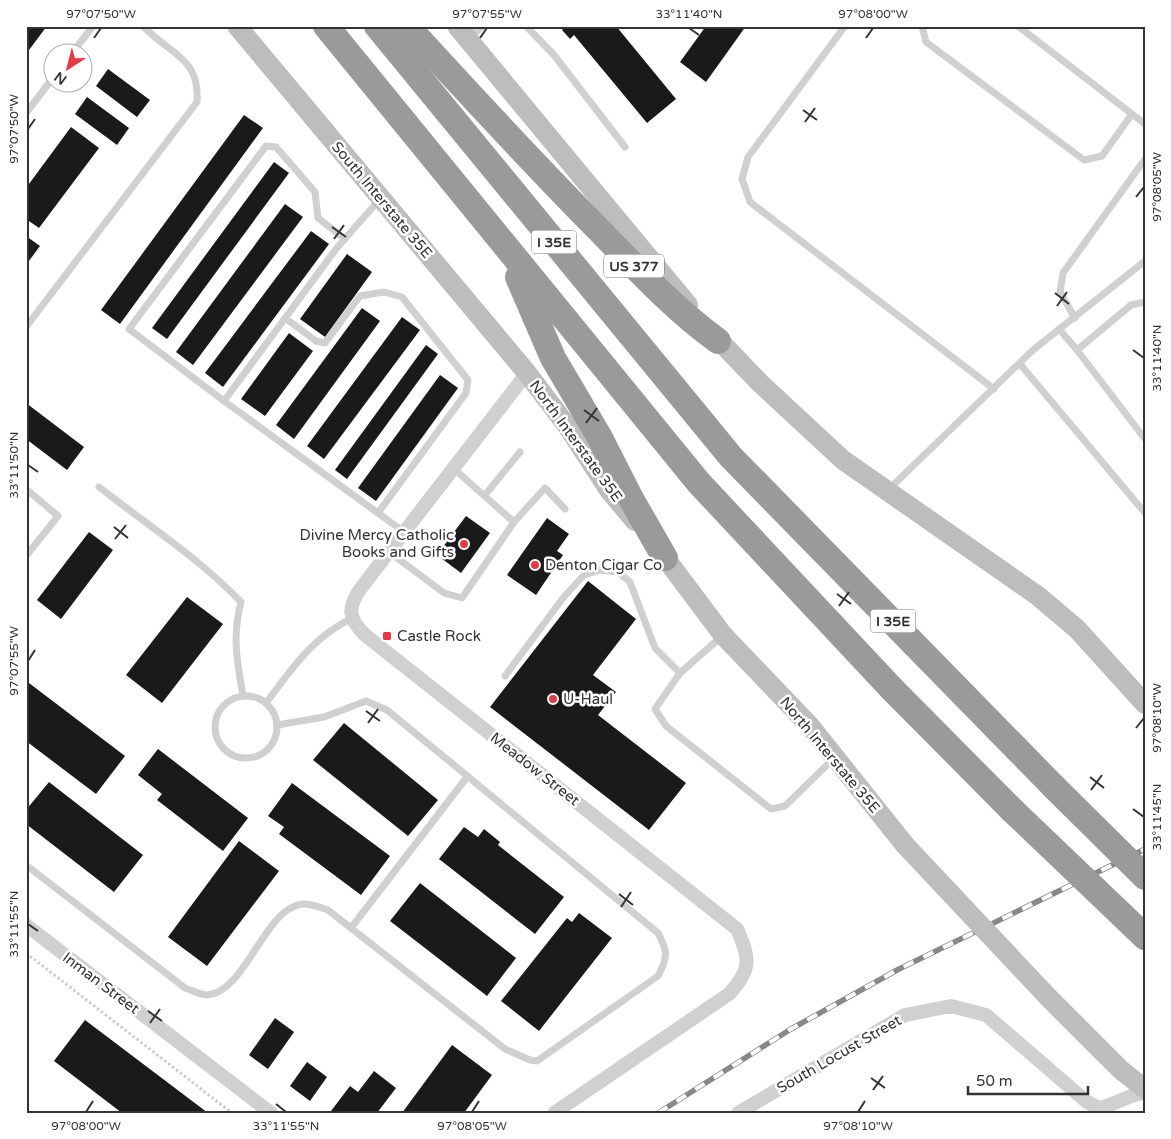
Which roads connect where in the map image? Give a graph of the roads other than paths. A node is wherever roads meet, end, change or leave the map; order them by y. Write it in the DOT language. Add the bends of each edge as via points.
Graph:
graph roads {
  1 [pos="93,26"];
  2 [pos="144,26"];
  3 [pos="237,26"];
  4 [pos="326,26"];
  5 [pos="377,26"];
  6 [pos="407,26"];
  7 [pos="483,26"];
  8 [pos="526,26"];
  9 [pos="845,26"];
  10 [pos="922,26"];
  11 [pos="1018,26"];
  12 [pos="462,32"];
  13 [pos="81,42"];
  14 [pos="42,92"];
  15 [pos="26,113"];
  16 [pos="1132,114"];
  17 [pos="1145,124"];
  18 [pos="625,147"];
  19 [pos="1145,159"];
  20 [pos="381,198"];
  21 [pos="345,239"];
  22 [pos="505,247"];
  23 [pos="1145,262"];
  24 [pos="1145,302"];
  25 [pos="284,318"];
  26 [pos="1074,318"];
  27 [pos="26,327"];
  28 [pos="1060,329"];
  29 [pos="726,349"];
  30 [pos="1077,350"];
  31 [pos="1020,364"];
  32 [pos="527,373"];
  33 [pos="994,389"];
  34 [pos="224,401"];
  35 [pos="1145,439"];
  36 [pos="520,452"];
  37 [pos="453,468"];
  38 [pos="99,487"];
  39 [pos="27,491"];
  40 [pos="886,492"];
  41 [pos="485,495"];
  42 [pos="566,509"];
  43 [pos="378,513"];
  44 [pos="1145,513"];
  45 [pos="514,522"];
  46 [pos="404,532"];
  47 [pos="389,552"];
  48 [pos="26,556"];
  49 [pos="665,558"];
  50 [pos="353,618"];
  51 [pos="723,635"];
  52 [pos="680,673"];
  53 [pos="505,676"];
  54 [pos="243,696"];
  55 [pos="266,703"];
  56 [pos="1145,704"];
  57 [pos="277,725"];
  58 [pos="837,760"];
  59 [pos="468,777"];
  60 [pos="26,865"];
  61 [pos="1145,877"];
  62 [pos="26,925"];
  63 [pos="351,928"];
  64 [pos="1145,937"];
  65 [pos="1145,1089"];
  66 [pos="1145,1093"];
  67 [pos="1099,1111"];
  68 [pos="272,1113"];
  69 [pos="554,1113"];
  70 [pos="738,1113"];
  1 -- 13 [label="lane"];
  2 -- 27 [label="lane" via="154,38 188,63 198,83 197,102"];
  3 -- 20 [label="main road, South Interstate 35E"];
  4 -- 22 [label="highway, I 35E"];
  5 -- 61 [label="highway, I 35E, bridge" via="731,457"];
  6 -- 29 [label="highway, US 377" via="555,186 687,318"];
  7 -- 12 [label="lane"];
  8 -- 18 [label="lane" via="554,55"];
  9 -- 33 [label="lane" via="748,157 742,179 750,202"];
  10 -- 16 [label="lane" via="926,42 1084,160 1102,156"];
  11 -- 16 [label="lane"];
  12 -- 29 [label="main road"];
  14 -- 15 [label="lane"];
  16 -- 17 [label="lane"];
  19 -- 26 [label="lane" via="1063,272 1060,292"];
  20 -- 21 [label="lane"];
  20 -- 32 [label="main road, South Interstate 35E"];
  21 -- 25 [label="lane"];
  21 -- 34 [label="lane" via="318,218 315,192 304,179 276,147 266,146 129,329"];
  22 -- 49 [label="highway" via="553,358"];
  22 -- 64 [label="highway, I 35E, bridge" via="699,483 892,689"];
  23 -- 26 [label="lane"];
  24 -- 30 [label="lane" via="1131,305"];
  25 -- 34 [label="lane"];
  25 -- 43 [label="lane" via="316,341 325,343 360,296 384,292 402,297 468,380 466,393"];
  26 -- 28 [label="lane"];
  28 -- 30 [label="lane"];
  28 -- 31 [label="lane"];
  29 -- 40 [label="main road" via="843,460"];
  30 -- 35 [label="lane"];
  31 -- 33 [label="lane"];
  31 -- 44 [label="lane"];
  32 -- 37 [label="street"];
  32 -- 49 [label="main road, North Interstate 35E" via="568,427 609,490"];
  33 -- 40 [label="lane"];
  34 -- 43 [label="lane"];
  36 -- 41 [label="lane"];
  37 -- 41 [label="lane"];
  37 -- 46 [label="street"];
  38 -- 54 [label="lane" via="221,583 240,602 235,626 235,651"];
  39 -- 48 [label="lane" via="58,516"];
  40 -- 56 [label="main road" via="1038,596 1077,629"];
  41 -- 45 [label="lane"];
  42 -- 45 [label="lane" via="545,488"];
  43 -- 46 [label="lane"];
  45 -- 47 [label="lane" via="462,598 444,593"];
  46 -- 47 [label="street"];
  47 -- 50 [label="street" via="352,601 350,611"];
  49 -- 51 [label="main road, North Interstate 35E"];
  50 -- 55 [label="lane" via="304,652"];
  50 -- 69 [label="street, Meadow Street" via="365,635 737,928 747,954 744,978 729,994"];
  51 -- 52 [label="lane"];
  51 -- 58 [label="main road, North Interstate 35E" via="810,726"];
  52 -- 53 [label="lane" via="655,648 630,582 618,572 600,570 584,575"];
  52 -- 58 [label="lane" via="654,709 666,726 772,809 785,806 828,764"];
  54 -- 55 [label="lane" via="255,697"];
  54 -- 57 [label="lane" via="231,699 216,718 214,730 226,751 236,757 260,755 270,748 276,737"];
  55 -- 57 [label="lane" via="274,713"];
  57 -- 59 [label="lane" via="324,717 366,700 387,710"];
  58 -- 65 [label="main road, North Interstate 35E, bridge" via="905,845 1048,997 1121,1070"];
  59 -- 63 [label="lane"];
  59 -- 63 [label="lane" via="658,934 666,948 665,962 658,976 538,1061 530,1060 505,1049"];
  60 -- 63 [label="lane" via="185,988 206,995 219,991 232,981 280,916 294,906 310,904 328,910"];
  62 -- 68 [label="street, Inman Street"];
  66 -- 67 [label="street, South Locust Street" via="1131,1094"];
  67 -- 70 [label="street, South Locust Street" via="986,1015 951,1006 905,1015"];
}
